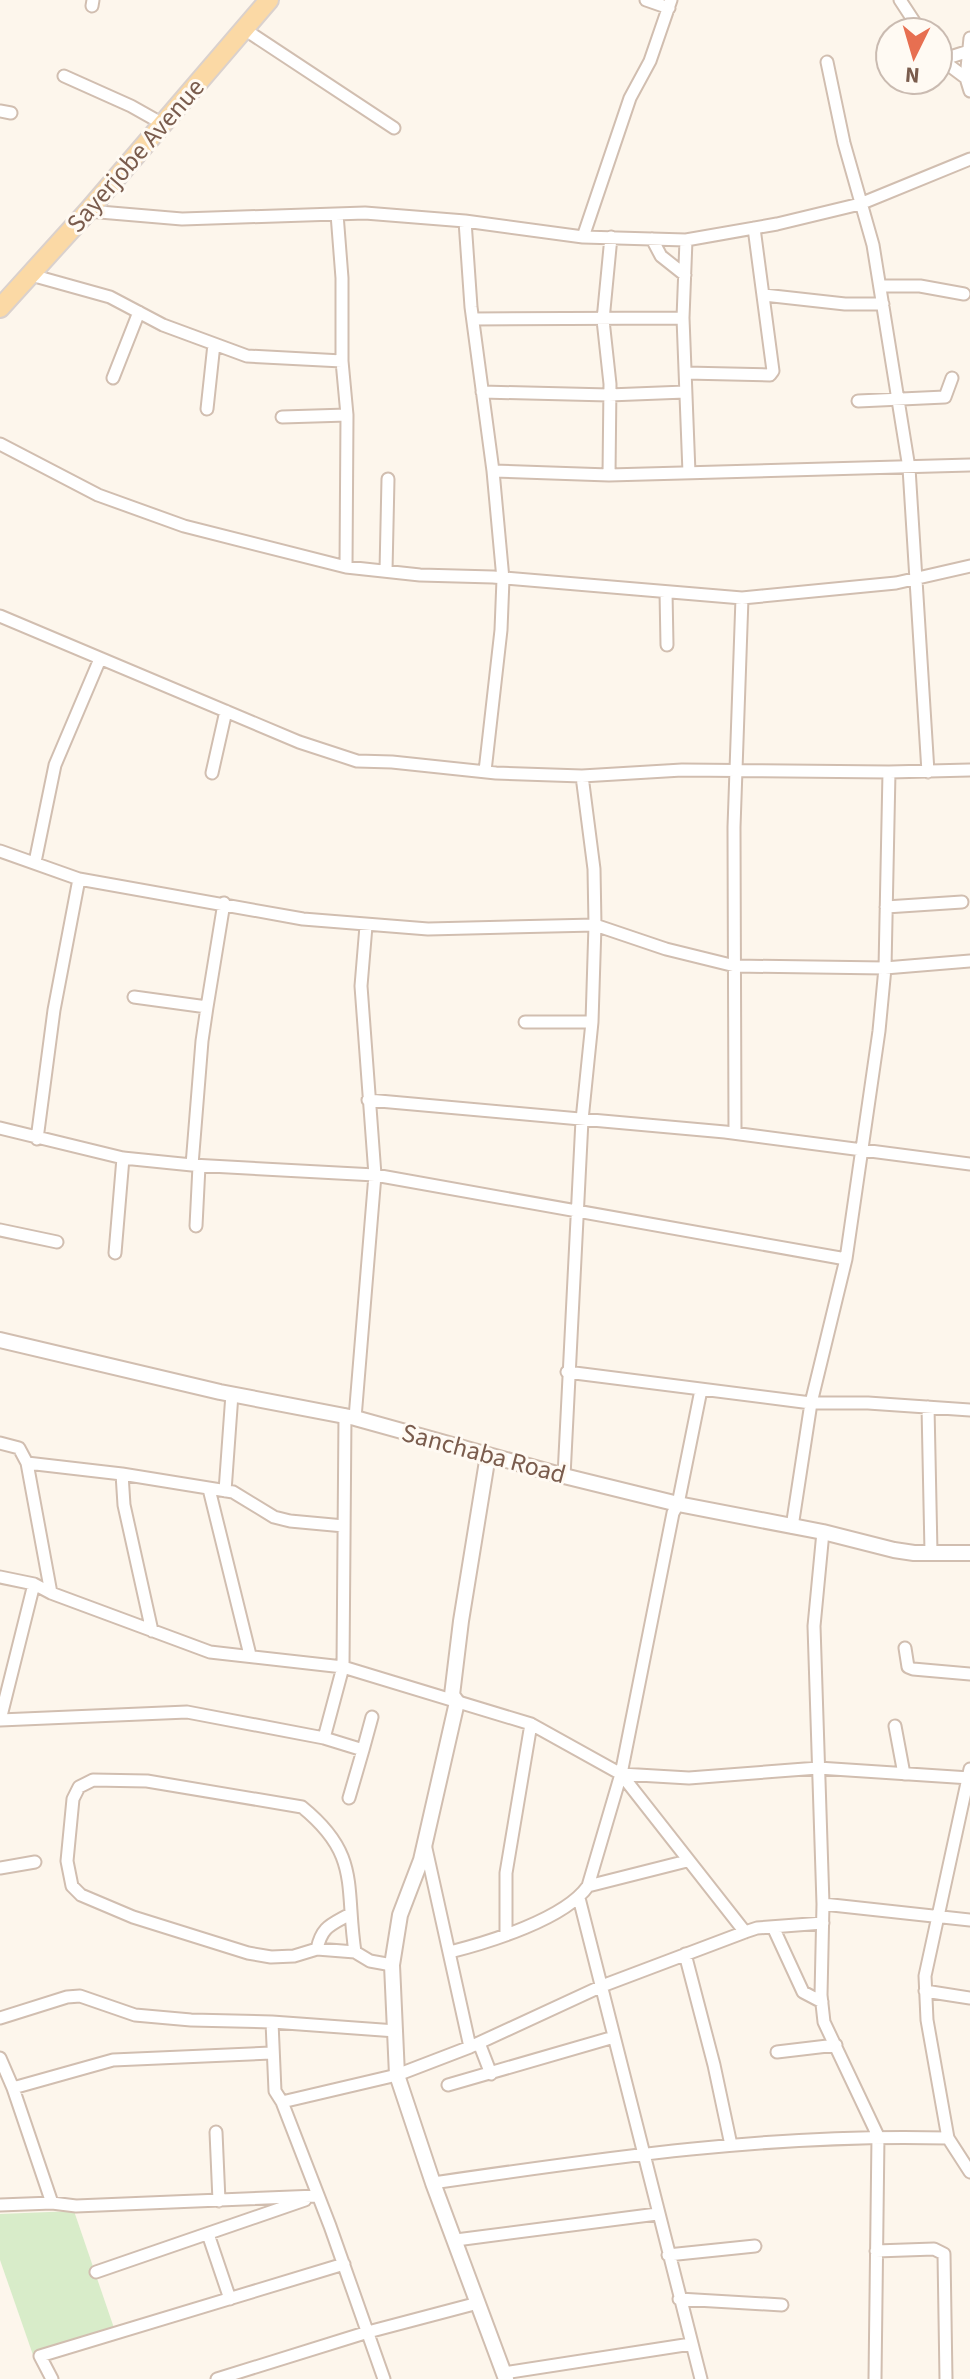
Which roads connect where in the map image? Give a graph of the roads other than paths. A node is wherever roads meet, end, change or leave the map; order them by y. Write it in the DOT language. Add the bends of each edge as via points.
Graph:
graph roads {
  1 [pos="269,0"];
  2 [pos="646,0"];
  3 [pos="670,4"];
  4 [pos="244,29"];
  5 [pos="970,38"];
  6 [pos="969,51"];
  7 [pos="827,62"];
  8 [pos="64,76"];
  9 [pos="968,78"];
  10 [pos="970,91"];
  11 [pos="163,124"];
  12 [pos="394,128"];
  13 [pos="970,159"];
  14 [pos="860,204"];
  15 [pos="88,211"];
  16 [pos="337,214"];
  17 [pos="465,221"];
  18 [pos="754,228"];
  19 [pos="583,237"];
  20 [pos="611,237"];
  21 [pos="652,239"];
  22 [pos="686,240"];
  23 [pos="31,275"];
  24 [pos="685,275"];
  25 [pos="880,286"];
  26 [pos="964,294"];
  27 [pos="764,295"];
  28 [pos="3,301"];
  29 [pos="883,304"];
  30 [pos="139,312"];
  31 [pos="683,318"];
  32 [pos="473,319"];
  33 [pos="603,320"];
  34 [pos="214,344"];
  35 [pos="342,361"];
  36 [pos="686,373"];
  37 [pos="113,378"];
  38 [pos="952,378"];
  39 [pos="482,392"];
  40 [pos="685,392"];
  41 [pos="609,395"];
  42 [pos="898,398"];
  43 [pos="858,401"];
  44 [pos="207,409"];
  45 [pos="347,415"];
  46 [pos="282,417"];
  47 [pos="0,444"];
  48 [pos="970,465"];
  49 [pos="909,468"];
  50 [pos="493,471"];
  51 [pos="689,473"];
  52 [pos="609,475"];
  53 [pos="388,479"];
  54 [pos="970,566"];
  55 [pos="346,567"];
  56 [pos="386,571"];
  57 [pos="503,579"];
  58 [pos="914,580"];
  59 [pos="666,592"];
  60 [pos="742,598"];
  61 [pos="0,616"];
  62 [pos="667,645"];
  63 [pos="100,659"];
  64 [pos="226,711"];
  65 [pos="736,769"];
  66 [pos="970,770"];
  67 [pos="485,771"];
  68 [pos="889,772"];
  69 [pos="928,772"];
  70 [pos="212,773"];
  71 [pos="582,776"];
  72 [pos="0,851"];
  73 [pos="35,862"];
  74 [pos="79,879"];
  75 [pos="962,902"];
  76 [pos="224,903"];
  77 [pos="886,907"];
  78 [pos="595,925"];
  79 [pos="366,926"];
  80 [pos="970,961"];
  81 [pos="735,966"];
  82 [pos="885,968"];
  83 [pos="134,997"];
  84 [pos="207,1007"];
  85 [pos="525,1022"];
  86 [pos="592,1022"];
  87 [pos="368,1100"];
  88 [pos="582,1120"];
  89 [pos="0,1128"];
  90 [pos="735,1133"];
  91 [pos="37,1139"];
  92 [pos="863,1150"];
  93 [pos="123,1158"];
  94 [pos="970,1164"];
  95 [pos="195,1165"];
  96 [pos="375,1175"];
  97 [pos="577,1211"];
  98 [pos="196,1226"];
  99 [pos="0,1230"];
  100 [pos="57,1242"];
  101 [pos="115,1253"];
  102 [pos="846,1259"];
  103 [pos="0,1340"];
  104 [pos="567,1372"];
  105 [pos="701,1390"];
  106 [pos="232,1394"];
  107 [pos="811,1403"];
  108 [pos="928,1407"];
  109 [pos="970,1410"];
  110 [pos="350,1416"];
  111 [pos="0,1443"];
  112 [pos="488,1455"];
  113 [pos="27,1463"];
  114 [pos="122,1474"];
  115 [pos="564,1476"];
  116 [pos="209,1489"];
  117 [pos="225,1491"];
  118 [pos="678,1504"];
  119 [pos="344,1526"];
  120 [pos="792,1527"];
  121 [pos="823,1532"];
  122 [pos="931,1552"];
  123 [pos="970,1553"];
  124 [pos="0,1577"];
  125 [pos="34,1584"];
  126 [pos="51,1593"];
  127 [pos="152,1631"];
  128 [pos="905,1648"];
  129 [pos="250,1655"];
  130 [pos="343,1667"];
  131 [pos="970,1674"];
  132 [pos="457,1702"];
  133 [pos="372,1717"];
  134 [pos="0,1720"];
  135 [pos="531,1724"];
  136 [pos="895,1726"];
  137 [pos="324,1738"];
  138 [pos="363,1750"];
  139 [pos="818,1768"];
  140 [pos="621,1774"];
  141 [pos="904,1774"];
  142 [pos="969,1775"];
  143 [pos="349,1798"];
  144 [pos="425,1844"];
  145 [pos="687,1861"];
  146 [pos="35,1862"];
  147 [pos="0,1868"];
  148 [pos="588,1886"];
  149 [pos="579,1898"];
  150 [pos="823,1904"];
  151 [pos="350,1914"];
  152 [pos="938,1916"];
  153 [pos="970,1920"];
  154 [pos="823,1923"];
  155 [pos="773,1927"];
  156 [pos="745,1932"];
  157 [pos="506,1935"];
  158 [pos="317,1949"];
  159 [pos="355,1952"];
  160 [pos="450,1952"];
  161 [pos="685,1954"];
  162 [pos="392,1965"];
  163 [pos="602,1986"];
  164 [pos="925,1991"];
  165 [pos="970,1998"];
  166 [pos="822,2002"];
  167 [pos="0,2018"];
  168 [pos="272,2022"];
  169 [pos="396,2031"];
  170 [pos="614,2037"];
  171 [pos="475,2045"];
  172 [pos="836,2045"];
  173 [pos="777,2052"];
  174 [pos="271,2053"];
  175 [pos="0,2058"];
  176 [pos="491,2074"];
  177 [pos="397,2075"];
  178 [pos="448,2085"];
  179 [pos="13,2088"];
  180 [pos="282,2102"];
  181 [pos="216,2132"];
  182 [pos="878,2136"];
  183 [pos="948,2138"];
  184 [pos="731,2145"];
  185 [pos="641,2152"];
  186 [pos="970,2172"];
  187 [pos="433,2183"];
  188 [pos="317,2196"];
  189 [pos="219,2201"];
  190 [pos="52,2203"];
  191 [pos="0,2205"];
  192 [pos="657,2214"];
  193 [pos="208,2234"];
  194 [pos="456,2240"];
  195 [pos="755,2246"];
  196 [pos="876,2251"];
  197 [pos="668,2255"];
  198 [pos="344,2264"];
  199 [pos="96,2272"];
  200 [pos="230,2299"];
  201 [pos="679,2299"];
  202 [pos="478,2303"];
  203 [pos="782,2305"];
  204 [pos="368,2332"];
  205 [pos="691,2344"];
  206 [pos="253,2374"];
  207 [pos="505,2376"];
  208 [pos="52,2379"];
  209 [pos="217,2379"];
  210 [pos="384,2379"];
  211 [pos="701,2379"];
  212 [pos="875,2379"];
  213 [pos="946,2379"];
  1 -- 4 [label="main road, Sayerjobe Avenue"];
  2 -- 3 [label="street"];
  3 -- 19 [label="street" via="630,98"];
  4 -- 11 [label="main road, Sayerjobe Avenue"];
  4 -- 12 [label="street"];
  5 -- 6 [label="street"];
  6 -- 9 [label="street"];
  7 -- 14 [label="street"];
  8 -- 11 [label="street"];
  9 -- 10 [label="street"];
  11 -- 15 [label="main road, Sayerjobe Avenue"];
  13 -- 14 [label="street"];
  14 -- 18 [label="street"];
  14 -- 25 [label="street"];
  15 -- 16 [label="street" via="182,219"];
  15 -- 23 [label="main road, Sayerjobe Avenue"];
  16 -- 17 [label="street"];
  16 -- 35 [label="street"];
  17 -- 19 [label="street"];
  17 -- 32 [label="street"];
  18 -- 22 [label="street"];
  18 -- 27 [label="street"];
  19 -- 20 [label="street"];
  20 -- 21 [label="street"];
  20 -- 33 [label="street"];
  21 -- 22 [label="street"];
  21 -- 24 [label="street" via="661,256"];
  22 -- 24 [label="street"];
  23 -- 28 [label="main road, Sayerjobe Avenue"];
  23 -- 30 [label="street" via="110,297"];
  24 -- 31 [label="street"];
  25 -- 26 [label="street"];
  25 -- 29 [label="street"];
  27 -- 29 [label="street"];
  27 -- 36 [label="street" via="770,375"];
  29 -- 42 [label="street"];
  30 -- 34 [label="street"];
  30 -- 37 [label="street"];
  31 -- 33 [label="street"];
  31 -- 36 [label="street"];
  32 -- 33 [label="street"];
  32 -- 39 [label="street"];
  33 -- 41 [label="street"];
  34 -- 35 [label="street" via="247,356"];
  34 -- 44 [label="street"];
  35 -- 45 [label="street"];
  36 -- 40 [label="street"];
  38 -- 42 [label="street" via="945,397"];
  39 -- 41 [label="street"];
  39 -- 50 [label="street"];
  40 -- 41 [label="street"];
  40 -- 51 [label="street"];
  41 -- 52 [label="street"];
  42 -- 43 [label="street"];
  42 -- 49 [label="street"];
  45 -- 46 [label="street"];
  45 -- 55 [label="street"];
  47 -- 55 [label="street" via="98,495 184,526"];
  48 -- 49 [label="street"];
  49 -- 51 [label="street"];
  49 -- 58 [label="street"];
  50 -- 52 [label="street"];
  50 -- 57 [label="street"];
  51 -- 52 [label="street"];
  53 -- 56 [label="street"];
  54 -- 58 [label="street"];
  55 -- 56 [label="street"];
  56 -- 57 [label="street"];
  57 -- 59 [label="street"];
  57 -- 67 [label="street"];
  58 -- 60 [label="street"];
  58 -- 69 [label="street"];
  59 -- 60 [label="street"];
  59 -- 62 [label="street"];
  60 -- 65 [label="street"];
  61 -- 63 [label="street"];
  63 -- 64 [label="street"];
  63 -- 73 [label="street" via="55,765"];
  64 -- 67 [label="street" via="357,761"];
  64 -- 70 [label="street"];
  65 -- 68 [label="street"];
  65 -- 71 [label="street"];
  65 -- 81 [label="street"];
  66 -- 69 [label="street"];
  67 -- 71 [label="street"];
  68 -- 69 [label="street"];
  68 -- 77 [label="street"];
  71 -- 78 [label="street"];
  72 -- 73 [label="street"];
  73 -- 74 [label="street"];
  74 -- 76 [label="street"];
  74 -- 91 [label="street"];
  75 -- 77 [label="street"];
  76 -- 79 [label="street"];
  76 -- 84 [label="street"];
  77 -- 82 [label="street"];
  78 -- 79 [label="street"];
  78 -- 81 [label="street"];
  78 -- 86 [label="street"];
  79 -- 87 [label="street" via="361,986"];
  80 -- 82 [label="street"];
  81 -- 82 [label="street"];
  81 -- 90 [label="street"];
  82 -- 92 [label="street"];
  83 -- 84 [label="street"];
  84 -- 95 [label="street"];
  85 -- 86 [label="street"];
  86 -- 88 [label="street"];
  87 -- 88 [label="street"];
  87 -- 96 [label="street"];
  88 -- 90 [label="street"];
  88 -- 97 [label="street"];
  89 -- 91 [label="street"];
  90 -- 92 [label="street"];
  91 -- 93 [label="street"];
  92 -- 94 [label="street"];
  92 -- 102 [label="street"];
  93 -- 95 [label="street"];
  93 -- 101 [label="street"];
  95 -- 96 [label="street"];
  95 -- 98 [label="street"];
  96 -- 97 [label="street"];
  96 -- 110 [label="street"];
  97 -- 102 [label="street"];
  97 -- 104 [label="street"];
  99 -- 100 [label="street"];
  102 -- 107 [label="street"];
  103 -- 106 [label="street, Sanchaba Road"];
  104 -- 105 [label="street"];
  104 -- 115 [label="street"];
  105 -- 107 [label="street"];
  105 -- 118 [label="street"];
  106 -- 110 [label="street, Sanchaba Road"];
  106 -- 117 [label="street"];
  107 -- 108 [label="street"];
  107 -- 120 [label="street"];
  108 -- 109 [label="street"];
  108 -- 122 [label="street"];
  110 -- 112 [label="street, Sanchaba Road"];
  110 -- 119 [label="street"];
  111 -- 113 [label="street" via="19,1448"];
  112 -- 115 [label="street, Sanchaba Road"];
  112 -- 132 [label="street" via="461,1621 452,1695"];
  113 -- 114 [label="street"];
  113 -- 126 [label="street"];
  114 -- 116 [label="street"];
  114 -- 127 [label="street"];
  115 -- 118 [label="street, Sanchaba Road"];
  116 -- 117 [label="street"];
  116 -- 129 [label="street"];
  117 -- 119 [label="street" via="274,1517"];
  118 -- 120 [label="street, Sanchaba Road"];
  118 -- 140 [label="street"];
  119 -- 130 [label="street"];
  120 -- 121 [label="street, Sanchaba Road"];
  121 -- 122 [label="street, Sanchaba Road" via="894,1550"];
  121 -- 139 [label="street" via="814,1626"];
  122 -- 123 [label="street, Sanchaba Road"];
  124 -- 125 [label="street"];
  125 -- 126 [label="street"];
  125 -- 134 [label="street"];
  126 -- 127 [label="street"];
  127 -- 129 [label="street" via="210,1652"];
  128 -- 131 [label="street" via="913,1669"];
  129 -- 130 [label="street"];
  130 -- 132 [label="street"];
  130 -- 137 [label="street"];
  132 -- 135 [label="street"];
  132 -- 144 [label="street"];
  133 -- 138 [label="street"];
  134 -- 137 [label="street" via="187,1712"];
  135 -- 140 [label="street"];
  135 -- 157 [label="street" via="506,1873"];
  136 -- 141 [label="street"];
  137 -- 138 [label="street"];
  138 -- 143 [label="street"];
  139 -- 140 [label="street" via="689,1778"];
  139 -- 141 [label="street"];
  139 -- 150 [label="street"];
  140 -- 145 [label="street"];
  140 -- 148 [label="street"];
  141 -- 142 [label="street"];
  142 -- 152 [label="street"];
  144 -- 160 [label="street"];
  144 -- 162 [label="street" via="400,1915"];
  145 -- 148 [label="street"];
  145 -- 156 [label="street"];
  146 -- 147 [label="street"];
  148 -- 149 [label="street"];
  149 -- 157 [label="street"];
  149 -- 163 [label="street"];
  150 -- 152 [label="street"];
  150 -- 154 [label="street"];
  151 -- 158 [label="street" via="324,1929"];
  151 -- 158 [label="street" via="345,1861 322,1823 302,1807 147,1781 93,1780 79,1787 73,1799 67,1861 72,1886 81,1895 248,1953 294,1956"];
  151 -- 159 [label="street"];
  152 -- 153 [label="street"];
  152 -- 164 [label="street"];
  154 -- 155 [label="street"];
  154 -- 166 [label="street"];
  155 -- 156 [label="street"];
  155 -- 166 [label="street" via="803,1992"];
  156 -- 161 [label="street"];
  157 -- 160 [label="street"];
  158 -- 159 [label="street"];
  159 -- 162 [label="street"];
  160 -- 171 [label="street"];
  161 -- 163 [label="street"];
  161 -- 184 [label="street"];
  162 -- 169 [label="street"];
  163 -- 170 [label="street"];
  163 -- 171 [label="street"];
  164 -- 165 [label="street"];
  164 -- 183 [label="street"];
  166 -- 172 [label="street" via="824,2022"];
  167 -- 168 [label="street" via="80,1996 135,2015"];
  168 -- 169 [label="street"];
  168 -- 174 [label="street"];
  169 -- 177 [label="street"];
  170 -- 176 [label="street"];
  170 -- 185 [label="street"];
  171 -- 176 [label="street"];
  171 -- 177 [label="street"];
  172 -- 173 [label="street"];
  172 -- 182 [label="street"];
  174 -- 179 [label="street" via="113,2060"];
  174 -- 180 [label="street" via="275,2091"];
  175 -- 179 [label="street"];
  176 -- 178 [label="street"];
  177 -- 180 [label="street"];
  177 -- 187 [label="street"];
  179 -- 190 [label="street"];
  180 -- 188 [label="street"];
  181 -- 189 [label="street"];
  182 -- 183 [label="street"];
  182 -- 184 [label="street"];
  182 -- 196 [label="street"];
  183 -- 186 [label="street"];
  184 -- 185 [label="street"];
  185 -- 187 [label="street"];
  185 -- 192 [label="street"];
  187 -- 194 [label="street"];
  188 -- 189 [label="street"];
  188 -- 193 [label="street"];
  188 -- 198 [label="street"];
  189 -- 190 [label="street"];
  190 -- 191 [label="street"];
  192 -- 194 [label="street"];
  192 -- 197 [label="street"];
  193 -- 199 [label="street"];
  193 -- 200 [label="street"];
  194 -- 202 [label="street"];
  195 -- 197 [label="street"];
  196 -- 212 [label="street"];
  196 -- 213 [label="street" via="934,2249 944,2254"];
  197 -- 201 [label="street"];
  198 -- 200 [label="street"];
  198 -- 204 [label="street"];
  200 -- 208 [label="street" via="40,2356"];
  201 -- 203 [label="street"];
  201 -- 205 [label="street"];
  202 -- 204 [label="street"];
  202 -- 207 [label="street"];
  204 -- 206 [label="street"];
  204 -- 210 [label="street"];
  205 -- 207 [label="street"];
  205 -- 211 [label="street"];
  206 -- 209 [label="street"];
}
